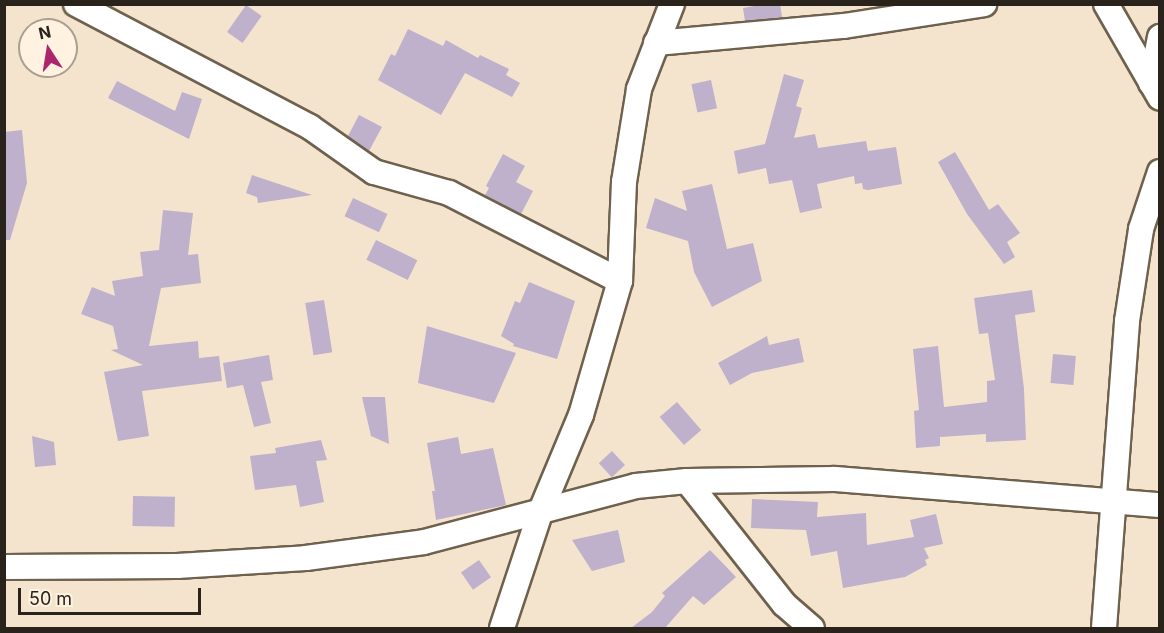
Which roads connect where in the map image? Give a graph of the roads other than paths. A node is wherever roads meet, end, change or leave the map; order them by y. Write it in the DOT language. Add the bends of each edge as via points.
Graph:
graph roads {
  1 [pos="75,4"];
  2 [pos="984,4"];
  3 [pos="1106,4"];
  4 [pos="663,8"];
  5 [pos="104,10"];
  6 [pos="1160,38"];
  7 [pos="656,43"];
  8 [pos="1155,91"];
  9 [pos="1160,172"];
  10 [pos="620,281"];
  11 [pos="687,481"];
  12 [pos="1113,502"];
  13 [pos="1160,506"];
  14 [pos="540,513"];
  15 [pos="4,567"];
  16 [pos="502,628"];
  17 [pos="812,628"];
  18 [pos="1104,628"];
  1 -- 5 [label="street"];
  2 -- 7 [label="street" via="844,26"];
  3 -- 8 [label="street"];
  4 -- 7 [label="street"];
  5 -- 10 [label="street" via="310,127 374,172 449,193"];
  6 -- 8 [label="street"];
  7 -- 10 [label="street" via="639,89 624,182"];
  9 -- 12 [label="street" via="1142,229 1127,321"];
  10 -- 14 [label="street" via="580,415"];
  11 -- 12 [label="street" via="835,479"];
  11 -- 14 [label="street" via="636,486"];
  11 -- 17 [label="street" via="784,604"];
  12 -- 13 [label="street"];
  12 -- 18 [label="street"];
  14 -- 15 [label="street" via="424,542 306,558 177,566"];
  14 -- 16 [label="street"];
}
